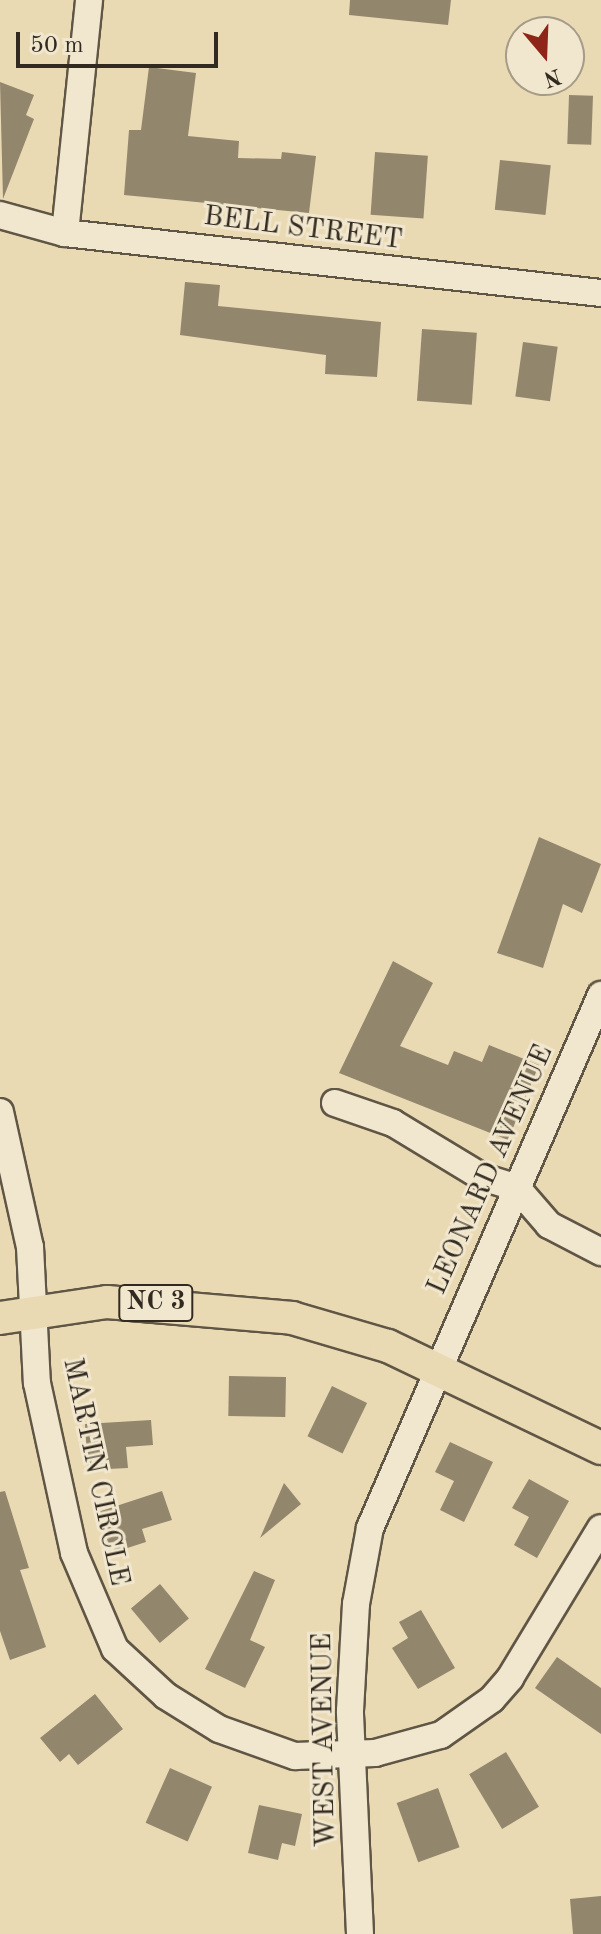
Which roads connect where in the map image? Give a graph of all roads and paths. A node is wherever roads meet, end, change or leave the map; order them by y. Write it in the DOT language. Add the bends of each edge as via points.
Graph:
graph roads {
  1 [pos="89,0"];
  2 [pos="0,215"];
  3 [pos="65,233"];
  4 [pos="601,293"];
  5 [pos="601,995"];
  6 [pos="335,1103"];
  7 [pos="0,1112"];
  8 [pos="517,1188"];
  9 [pos="601,1252"];
  10 [pos="35,1311"];
  11 [pos="0,1318"];
  12 [pos="439,1369"];
  13 [pos="601,1448"];
  14 [pos="601,1528"];
  15 [pos="352,1754"];
  16 [pos="360,1934"];
  1 -- 3 [label="street"];
  2 -- 3 [label="street, BELL STREET"];
  3 -- 4 [label="street, BELL STREET"];
  5 -- 8 [label="street, LEONARD AVENUE"];
  6 -- 8 [label="street" via="393,1123 482,1177"];
  7 -- 10 [label="street, MARTIN CIRCLE" via="30,1247"];
  8 -- 9 [label="street" via="549,1225"];
  8 -- 12 [label="street, LEONARD AVENUE"];
  10 -- 11 [label="main road, NC 3"];
  10 -- 12 [label="main road, NC 3" via="123,1302 292,1318 388,1346"];
  10 -- 15 [label="street, MARTIN CIRCLE" via="37,1383 74,1553 115,1649 166,1696 219,1729 295,1756"];
  12 -- 13 [label="main road, NC 3"];
  12 -- 15 [label="street, WEST AVENUE" via="370,1528 356,1604"];
  14 -- 15 [label="street, MARTIN CIRCLE" via="492,1699 441,1735"];
  15 -- 16 [label="street, WEST AVENUE"];
}
